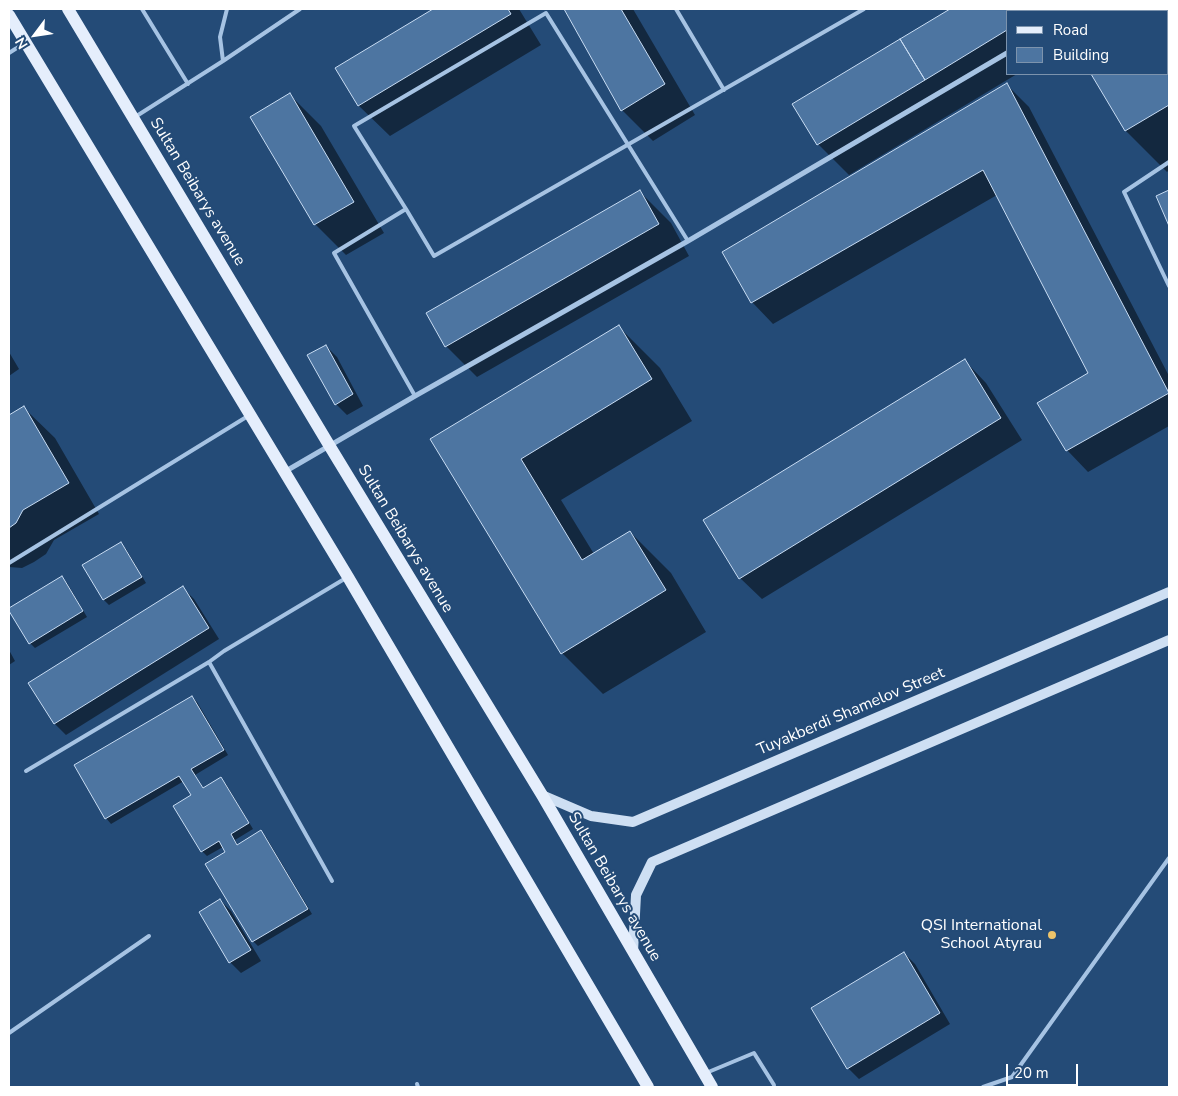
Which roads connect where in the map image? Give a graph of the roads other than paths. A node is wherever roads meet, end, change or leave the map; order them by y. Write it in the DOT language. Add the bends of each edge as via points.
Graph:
graph roads {
  1 [pos="68,9"];
  2 [pos="142,9"];
  3 [pos="227,9"];
  4 [pos="300,9"];
  5 [pos="676,9"];
  6 [pos="864,9"];
  7 [pos="9,15"];
  8 [pos="25,42"];
  9 [pos="9,53"];
  10 [pos="1006,54"];
  11 [pos="223,62"];
  12 [pos="188,84"];
  13 [pos="724,90"];
  14 [pos="134,118"];
  15 [pos="628,144"];
  16 [pos="1169,162"];
  17 [pos="406,209"];
  18 [pos="688,241"];
  19 [pos="1169,286"];
  20 [pos="415,396"];
  21 [pos="250,415"];
  22 [pos="329,445"];
  23 [pos="285,471"];
  24 [pos="9,563"];
  25 [pos="348,576"];
  26 [pos="1169,592"];
  27 [pos="1169,640"];
  28 [pos="210,662"];
  29 [pos="26,771"];
  30 [pos="542,794"];
  31 [pos="1169,858"];
  32 [pos="332,881"];
  33 [pos="149,936"];
  34 [pos="633,954"];
  35 [pos="9,1033"];
  36 [pos="704,1074"];
  37 [pos="774,1085"];
  38 [pos="648,1087"];
  39 [pos="712,1087"];
  40 [pos="983,1087"];
  1 -- 14 [label="main road, Sultan Beibarys avenue"];
  2 -- 12 [label="lane"];
  3 -- 11 [label="lane" via="220,36"];
  4 -- 11 [label="lane"];
  5 -- 13 [label="lane"];
  6 -- 13 [label="lane"];
  7 -- 8 [label="main road"];
  8 -- 9 [label="lane"];
  8 -- 21 [label="main road"];
  10 -- 18 [label="street"];
  11 -- 12 [label="lane"];
  12 -- 14 [label="lane"];
  13 -- 15 [label="lane"];
  14 -- 22 [label="main road, Sultan Beibarys avenue"];
  15 -- 17 [label="lane" via="434,256"];
  15 -- 17 [label="lane" via="546,13 354,126"];
  15 -- 18 [label="lane"];
  16 -- 19 [label="lane" via="1124,192"];
  17 -- 20 [label="lane" via="334,254"];
  18 -- 20 [label="street"];
  20 -- 22 [label="street"];
  21 -- 23 [label="main road"];
  21 -- 24 [label="lane"];
  22 -- 23 [label="street"];
  22 -- 30 [label="main road, Sultan Beibarys avenue"];
  23 -- 25 [label="main road"];
  25 -- 28 [label="lane"];
  25 -- 38 [label="main road"];
  26 -- 30 [label="street, Tuyakberdi Shamelov Street" via="633,822 591,816"];
  27 -- 34 [label="street" via="652,862 636,895"];
  28 -- 29 [label="lane"];
  28 -- 32 [label="lane"];
  30 -- 34 [label="main road, Sultan Beibarys avenue"];
  31 -- 40 [label="lane" via="1012,1077"];
  33 -- 35 [label="lane"];
  34 -- 36 [label="main road, Sultan Beibarys avenue"];
  36 -- 37 [label="lane" via="754,1053"];
  36 -- 39 [label="main road, Sultan Beibarys avenue"];
}
